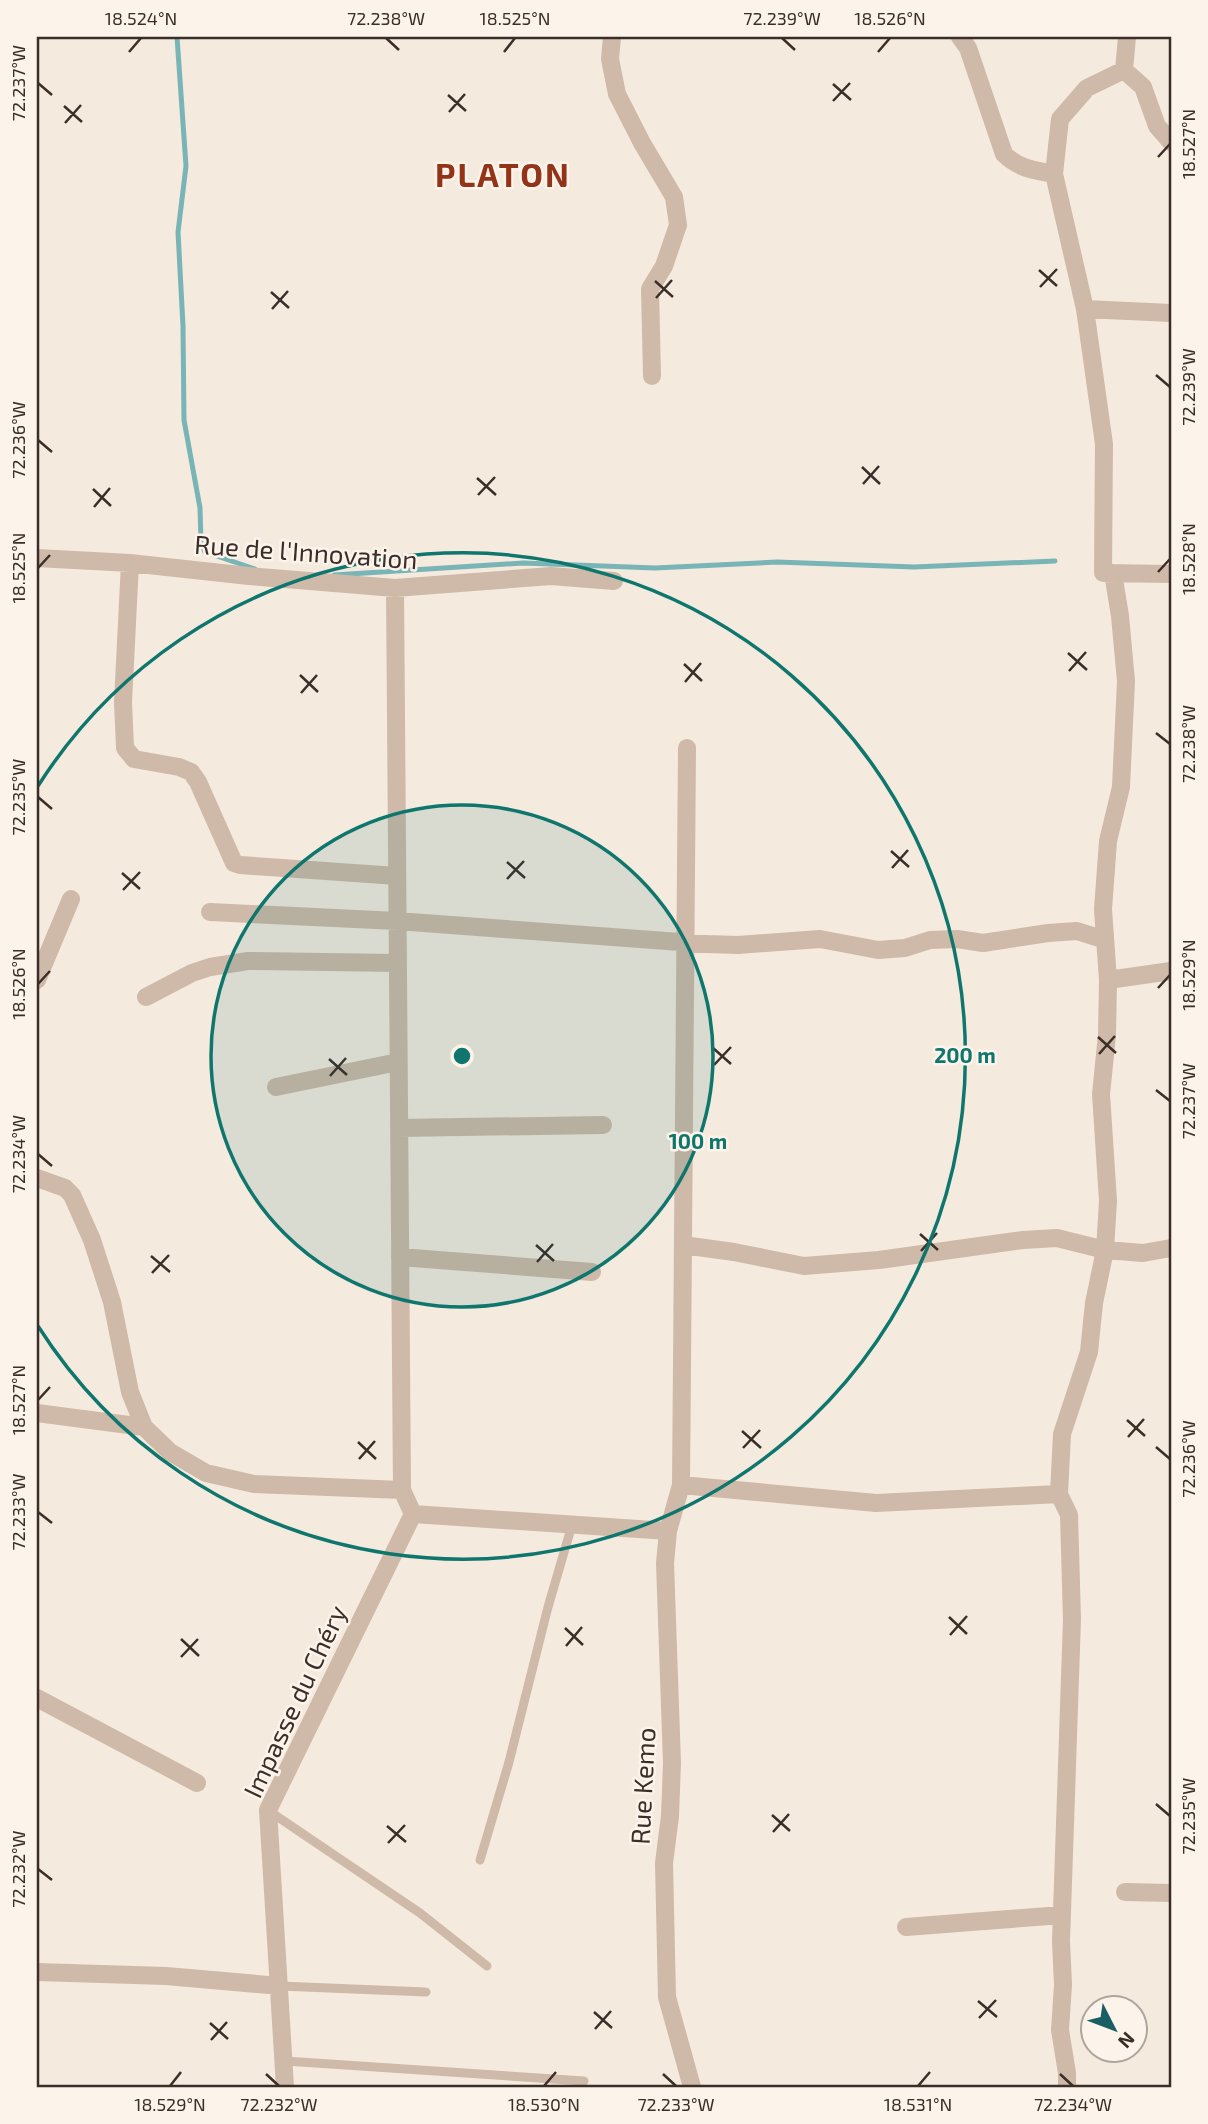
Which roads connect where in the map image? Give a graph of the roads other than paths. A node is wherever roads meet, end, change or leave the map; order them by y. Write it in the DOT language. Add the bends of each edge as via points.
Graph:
graph roads {
  1 [pos="612,37"];
  2 [pos="960,37"];
  3 [pos="1127,37"];
  4 [pos="1124,70"];
  5 [pos="1171,142"];
  6 [pos="1054,174"];
  7 [pos="1085,309"];
  8 [pos="1171,313"];
  9 [pos="652,376"];
  10 [pos="37,558"];
  11 [pos="130,563"];
  12 [pos="1108,573"];
  13 [pos="1171,574"];
  14 [pos="614,581"];
  15 [pos="395,588"];
  16 [pos="687,748"];
  17 [pos="397,876"];
  18 [pos="71,899"];
  19 [pos="210,912"];
  20 [pos="397,921"];
  21 [pos="1105,940"];
  22 [pos="684,942"];
  23 [pos="398,964"];
  24 [pos="1171,971"];
  25 [pos="37,980"];
  26 [pos="1108,980"];
  27 [pos="146,998"];
  28 [pos="398,1062"];
  29 [pos="276,1087"];
  30 [pos="603,1125"];
  31 [pos="399,1128"];
  32 [pos="37,1178"];
  33 [pos="683,1245"];
  34 [pos="1171,1248"];
  35 [pos="1105,1250"];
  36 [pos="400,1257"];
  37 [pos="593,1272"];
  38 [pos="37,1413"];
  39 [pos="144,1427"];
  40 [pos="681,1485"];
  41 [pos="402,1490"];
  42 [pos="1059,1494"];
  43 [pos="413,1514"];
  44 [pos="572,1525"];
  45 [pos="668,1531"];
  46 [pos="37,1698"];
  47 [pos="197,1783"];
  48 [pos="268,1810"];
  49 [pos="480,1860"];
  50 [pos="1125,1892"];
  51 [pos="1171,1893"];
  52 [pos="1062,1915"];
  53 [pos="906,1927"];
  54 [pos="486,1966"];
  55 [pos="37,1972"];
  56 [pos="280,1986"];
  57 [pos="426,1992"];
  58 [pos="285,2061"];
  59 [pos="584,2081"];
  60 [pos="285,2087"];
  61 [pos="692,2087"];
  62 [pos="1067,2087"];
  1 -- 9 [label="street" via="610,59 617,94 674,197 678,225 664,266 650,289"];
  2 -- 6 [label="street" via="968,48 1004,154 1024,169"];
  3 -- 4 [label="street"];
  4 -- 5 [label="street" via="1143,87 1157,126"];
  4 -- 6 [label="street" via="1087,88 1060,119"];
  6 -- 7 [label="street"];
  7 -- 8 [label="street"];
  7 -- 12 [label="street" via="1104,444"];
  10 -- 11 [label="street, Rue de l'Innovation"];
  11 -- 15 [label="street, Rue de l'Innovation"];
  11 -- 17 [label="street" via="123,702 125,748 134,759 191,772 234,863"];
  12 -- 13 [label="street"];
  12 -- 21 [label="street" via="1121,615 1126,693 1121,788 1108,841 1102,909"];
  14 -- 15 [label="street, Rue de l'Innovation" via="551,576"];
  15 -- 17 [label="street"];
  16 -- 22 [label="street, Rue Kemo"];
  17 -- 20 [label="street"];
  18 -- 25 [label="street"];
  19 -- 20 [label="street"];
  20 -- 22 [label="street"];
  20 -- 23 [label="street"];
  21 -- 22 [label="street" via="1077,931 983,943 930,940 878,950 820,939 738,945"];
  21 -- 26 [label="street"];
  22 -- 33 [label="street, Rue Kemo"];
  23 -- 27 [label="street" via="248,961 192,973"];
  23 -- 28 [label="street"];
  24 -- 26 [label="street"];
  26 -- 35 [label="street" via="1101,1094 1108,1201"];
  28 -- 29 [label="street"];
  28 -- 31 [label="street"];
  30 -- 31 [label="street"];
  31 -- 36 [label="street"];
  32 -- 39 [label="street" via="72,1195 92,1240 112,1302 130,1392"];
  33 -- 35 [label="street" via="804,1266 1056,1238"];
  33 -- 40 [label="street, Rue Kemo"];
  34 -- 35 [label="street" via="1143,1253"];
  35 -- 42 [label="street" via="1089,1352 1062,1434"];
  36 -- 37 [label="street"];
  36 -- 41 [label="street"];
  38 -- 39 [label="street"];
  39 -- 41 [label="street" via="170,1452 206,1473 242,1482"];
  40 -- 42 [label="street" via="876,1503"];
  40 -- 45 [label="street, Rue Kemo"];
  41 -- 43 [label="street"];
  42 -- 52 [label="street" via="1069,1515 1072,1619"];
  43 -- 44 [label="street"];
  43 -- 48 [label="street, Impasse du Chéry"];
  44 -- 45 [label="street"];
  44 -- 49 [label="lane"];
  45 -- 61 [label="street, Rue Kemo" via="665,1563 672,1763 664,1863 667,1997"];
  46 -- 47 [label="street"];
  48 -- 54 [label="lane" via="420,1913"];
  48 -- 56 [label="street, Impasse du Chéry"];
  50 -- 51 [label="street"];
  52 -- 53 [label="street"];
  52 -- 62 [label="street" via="1060,2030"];
  55 -- 56 [label="street"];
  56 -- 57 [label="lane"];
  56 -- 58 [label="street, Impasse du Chéry"];
  58 -- 59 [label="lane"];
  58 -- 60 [label="street, Impasse du Chéry"];
}
